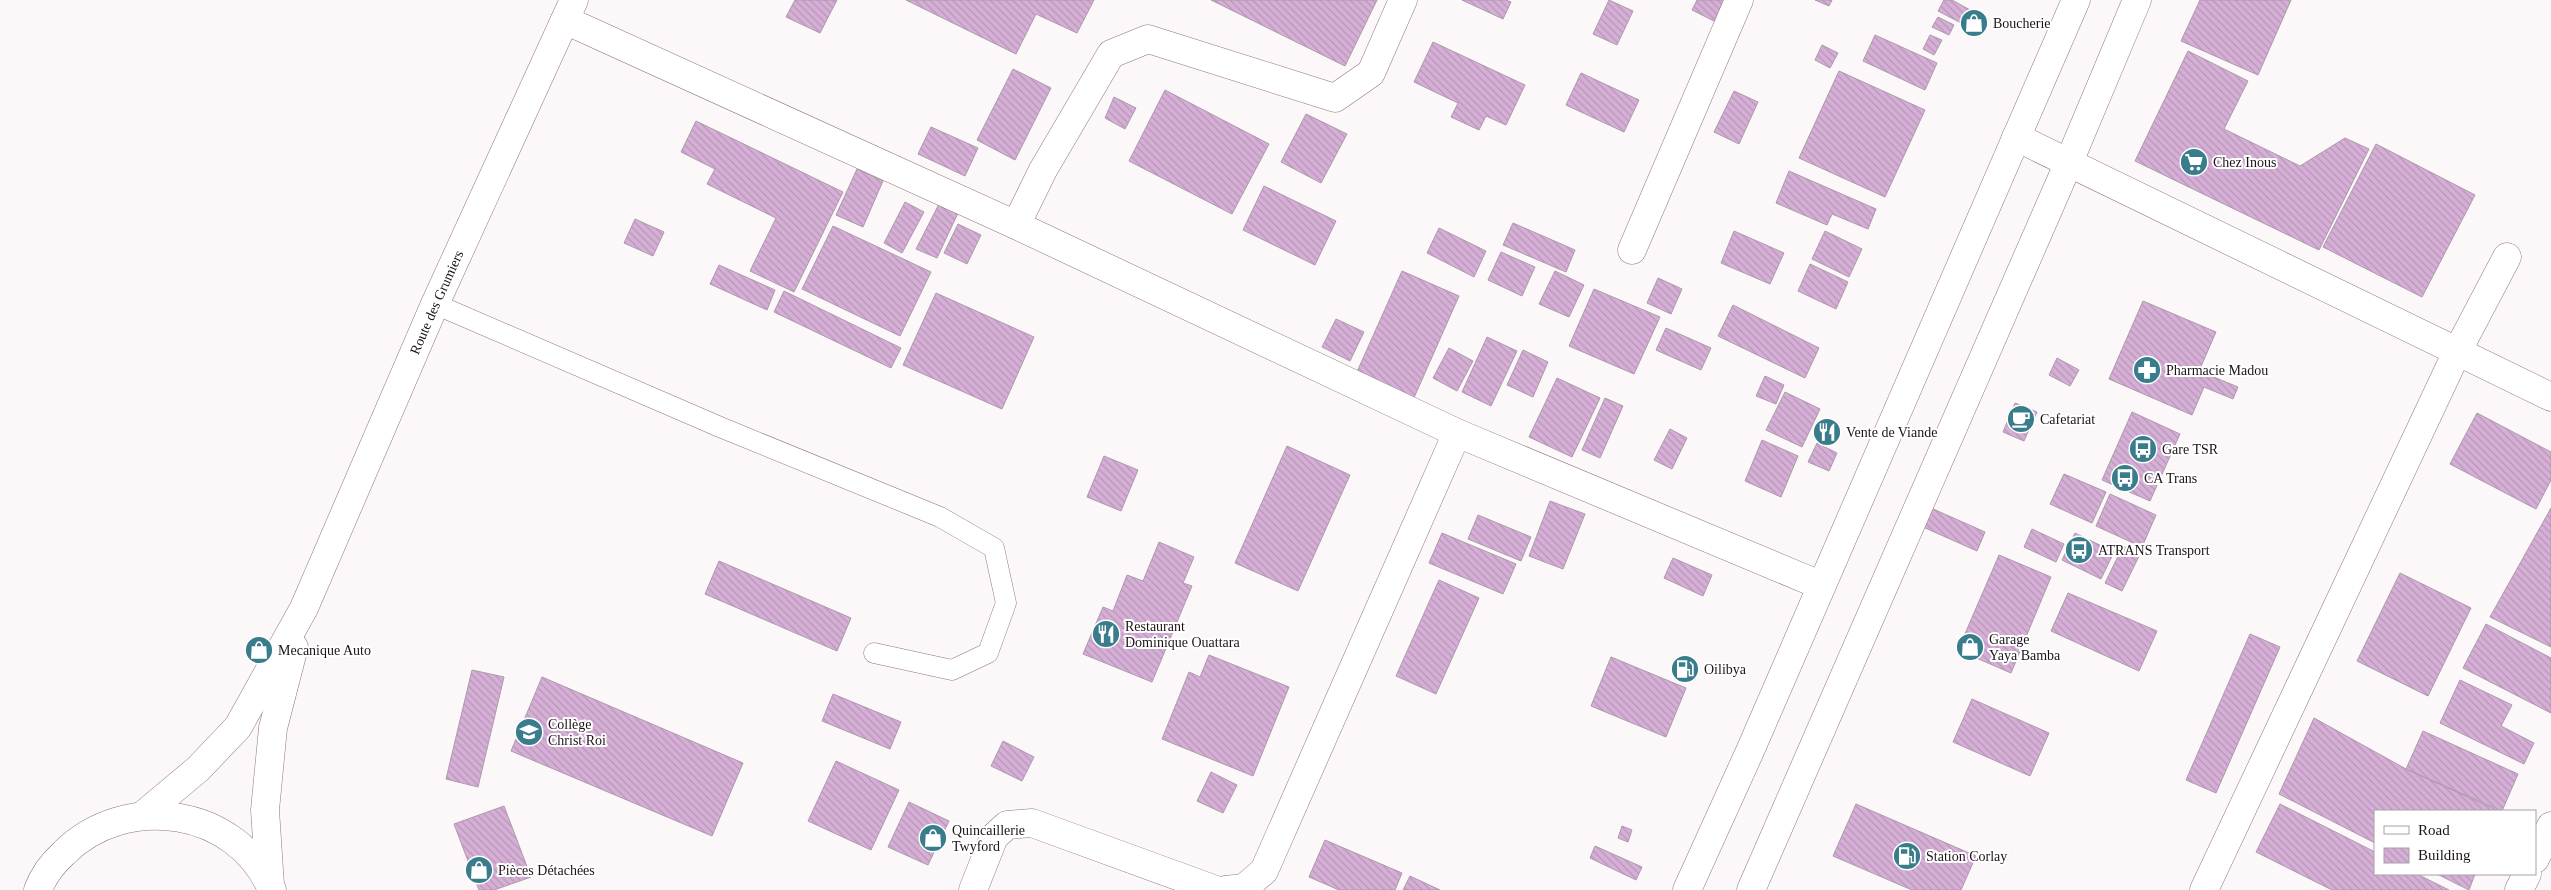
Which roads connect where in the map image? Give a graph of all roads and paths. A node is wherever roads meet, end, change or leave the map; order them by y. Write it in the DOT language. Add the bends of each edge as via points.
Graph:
graph roads {
  1 [pos="1403,0"];
  2 [pos="1739,0"];
  3 [pos="2076,0"];
  4 [pos="2137,0"];
  5 [pos="570,10"];
  6 [pos="2016,137"];
  7 [pos="2069,162"];
  8 [pos="1016,225"];
  9 [pos="1632,250"];
  10 [pos="2507,257"];
  11 [pos="435,304"];
  12 [pos="2457,352"];
  13 [pos="2551,397"];
  14 [pos="1457,433"];
  15 [pos="1820,585"];
  16 [pos="304,608"];
  17 [pos="874,653"];
  18 [pos="143,815"];
  19 [pos="2551,826"];
  20 [pos="2536,857"];
  21 [pos="2526,875"];
  22 [pos="271,888"];
  23 [pos="38,890"];
  24 [pos="973,890"];
  25 [pos="1216,890"];
  26 [pos="1226,890"];
  27 [pos="1687,890"];
  28 [pos="1751,890"];
  29 [pos="2204,890"];
  30 [pos="2519,890"];
  1 -- 8 [label="street" via="1371,73 1335,98 1148,40 1111,54 1043,170"];
  2 -- 9 [label="street"];
  3 -- 6 [label="street"];
  4 -- 7 [label="street"];
  5 -- 8 [label="street"];
  5 -- 11 [label="street, Route des Grumiers"];
  6 -- 7 [label="street"];
  6 -- 15 [label="street"];
  7 -- 12 [label="street"];
  7 -- 28 [label="street"];
  8 -- 14 [label="street"];
  10 -- 12 [label="street"];
  11 -- 16 [label="street, Route des Grumiers"];
  11 -- 17 [label="lane" via="720,427 940,517 994,548 1006,602 988,653 952,670"];
  12 -- 13 [label="street"];
  12 -- 29 [label="street"];
  14 -- 15 [label="street"];
  14 -- 26 [label="street" via="1264,871 1244,888"];
  15 -- 27 [label="street"];
  16 -- 18 [label="street" via="238,727 198,769"];
  16 -- 22 [label="street" via="273,728 265,810"];
  18 -- 22 [label="street" via="170,815 195,820 218,831 257,865"];
  18 -- 23 [label="street" via="118,819 94,829 55,862"];
  19 -- 20 [label="street"];
  21 -- 30 [label="street"];
  24 -- 25 [label="street" via="994,837 1007,825 1032,822"];
}
